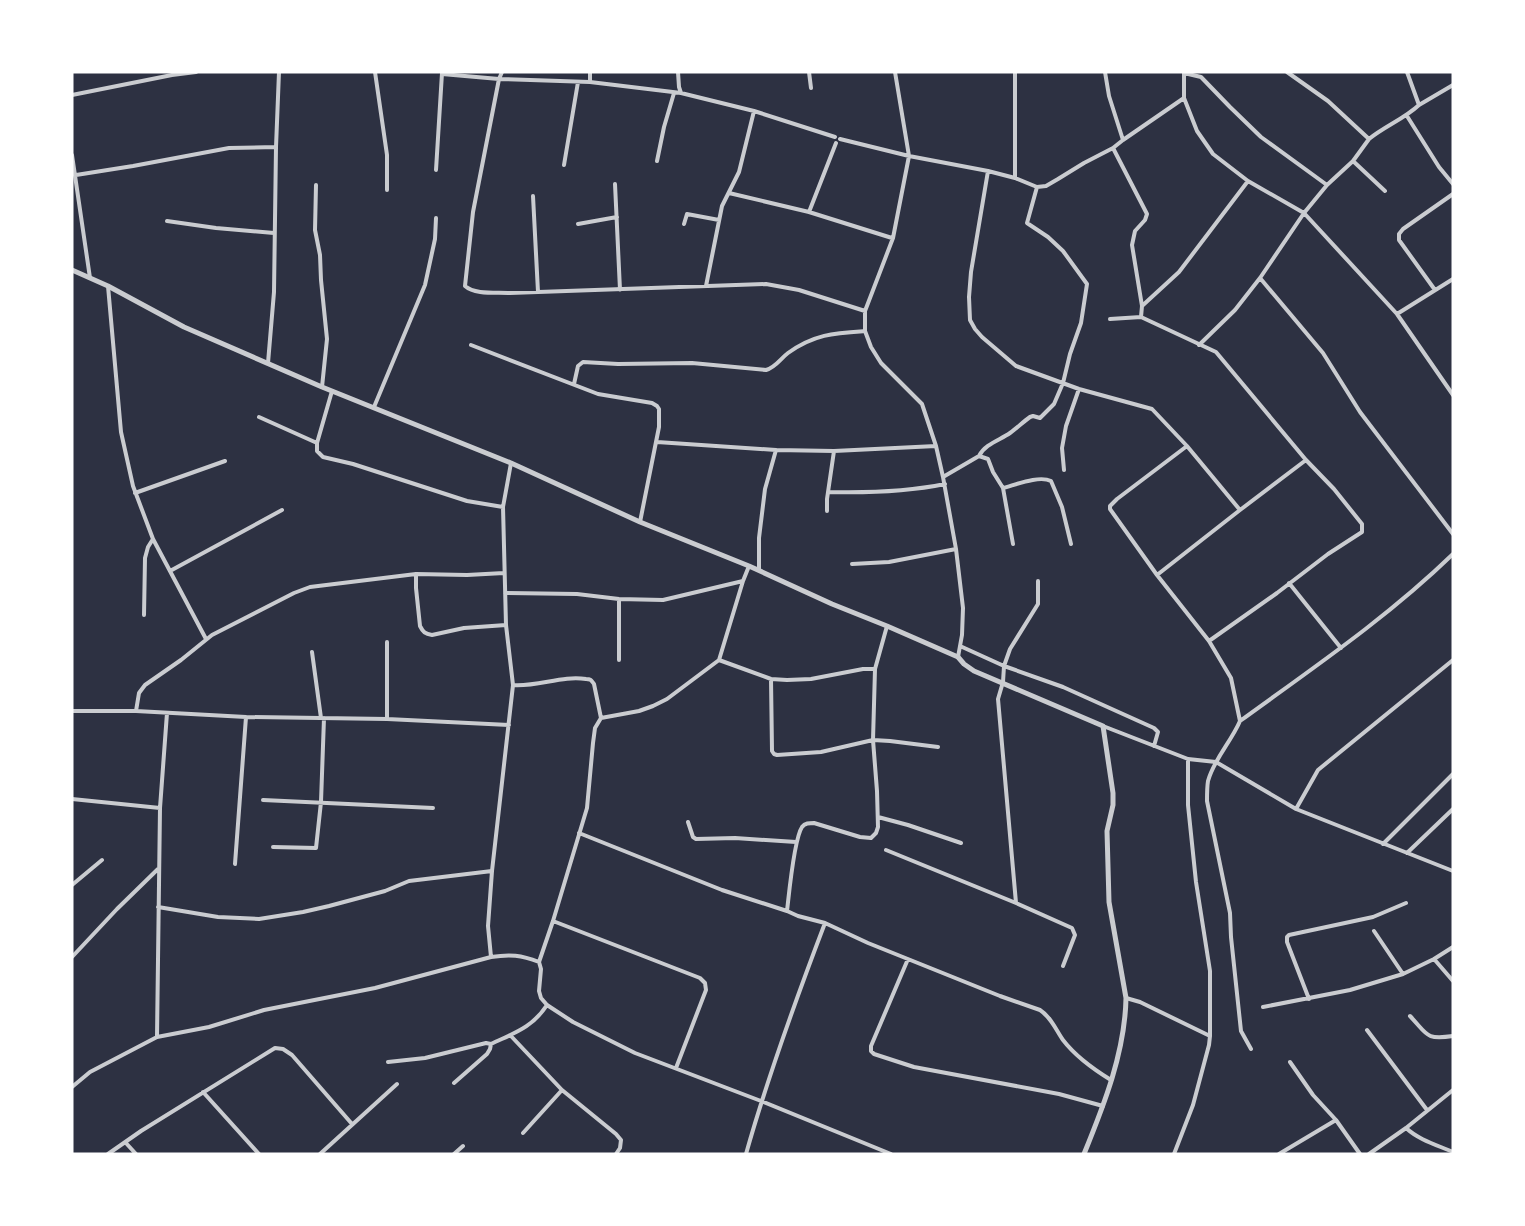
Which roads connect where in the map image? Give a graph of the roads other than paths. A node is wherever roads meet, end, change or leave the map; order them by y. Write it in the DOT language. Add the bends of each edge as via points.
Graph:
graph roads {
  1 [pos="196,72"];
  2 [pos="279,72"];
  3 [pos="375,72"];
  4 [pos="502,72"];
  5 [pos="590,72"];
  6 [pos="678,72"];
  7 [pos="809,72"];
  8 [pos="895,72"];
  9 [pos="1015,72"];
  10 [pos="1105,72"];
  11 [pos="1287,72"];
  12 [pos="1407,72"];
  13 [pos="442,73"];
  14 [pos="1184,73"];
  15 [pos="499,79"];
  16 [pos="578,82"];
  17 [pos="590,82"];
  18 [pos="1453,85"];
  19 [pos="811,88"];
  20 [pos="674,93"];
  21 [pos="681,93"];
  22 [pos="72,95"];
  23 [pos="1184,98"];
  24 [pos="1419,105"];
  25 [pos="754,111"];
  26 [pos="1407,116"];
  27 [pos="1369,139"];
  28 [pos="837,140"];
  29 [pos="1123,140"];
  30 [pos="276,147"];
  31 [pos="1113,148"];
  32 [pos="72,155"];
  33 [pos="909,156"];
  34 [pos="657,161"];
  35 [pos="1353,161"];
  36 [pos="564,165"];
  37 [pos="436,170"];
  38 [pos="988,171"];
  39 [pos="76,175"];
  40 [pos="1015,178"];
  41 [pos="1248,181"];
  42 [pos="615,184"];
  43 [pos="1327,184"];
  44 [pos="1453,184"];
  45 [pos="316,185"];
  46 [pos="1037,187"];
  47 [pos="387,190"];
  48 [pos="1385,191"];
  49 [pos="729,193"];
  50 [pos="1453,194"];
  51 [pos="533,196"];
  52 [pos="809,212"];
  53 [pos="1304,213"];
  54 [pos="617,217"];
  55 [pos="436,218"];
  56 [pos="719,220"];
  57 [pos="167,221"];
  58 [pos="578,224"];
  59 [pos="684,224"];
  60 [pos="274,233"];
  61 [pos="892,238"];
  62 [pos="72,270"];
  63 [pos="1260,278"];
  64 [pos="91,279"];
  65 [pos="1453,279"];
  66 [pos="108,286"];
  67 [pos="706,286"];
  68 [pos="620,290"];
  69 [pos="1435,290"];
  70 [pos="538,292"];
  71 [pos="1142,306"];
  72 [pos="865,311"];
  73 [pos="1397,314"];
  74 [pos="1141,317"];
  75 [pos="1110,319"];
  76 [pos="865,331"];
  77 [pos="471,345"];
  78 [pos="1199,345"];
  79 [pos="268,363"];
  80 [pos="574,384"];
  81 [pos="1064,384"];
  82 [pos="322,387"];
  83 [pos="1079,389"];
  84 [pos="332,391"];
  85 [pos="1453,395"];
  86 [pos="374,407"];
  87 [pos="259,417"];
  88 [pos="657,442"];
  89 [pos="317,443"];
  90 [pos="936,446"];
  91 [pos="1187,446"];
  92 [pos="776,450"];
  93 [pos="834,451"];
  94 [pos="979,456"];
  95 [pos="1306,460"];
  96 [pos="225,461"];
  97 [pos="511,463"];
  98 [pos="1064,470"];
  99 [pos="943,477"];
  100 [pos="945,484"];
  101 [pos="1003,488"];
  102 [pos="828,492"];
  103 [pos="135,493"];
  104 [pos="503,507"];
  105 [pos="282,510"];
  106 [pos="1240,510"];
  107 [pos="827,511"];
  108 [pos="640,522"];
  109 [pos="1453,534"];
  110 [pos="153,539"];
  111 [pos="1013,544"];
  112 [pos="1071,544"];
  113 [pos="956,549"];
  114 [pos="1453,554"];
  115 [pos="852,564"];
  116 [pos="749,566"];
  117 [pos="759,570"];
  118 [pos="170,571"];
  119 [pos="504,573"];
  120 [pos="416,574"];
  121 [pos="1157,575"];
  122 [pos="743,581"];
  123 [pos="1038,581"];
  124 [pos="1289,583"];
  125 [pos="505,593"];
  126 [pos="619,599"];
  127 [pos="144,615"];
  128 [pos="506,625"];
  129 [pos="887,626"];
  130 [pos="207,639"];
  131 [pos="1209,641"];
  132 [pos="387,642"];
  133 [pos="960,646"];
  134 [pos="1341,648"];
  135 [pos="312,652"];
  136 [pos="958,657"];
  137 [pos="619,660"];
  138 [pos="719,660"];
  139 [pos="1453,660"];
  140 [pos="1004,666"];
  141 [pos="875,669"];
  142 [pos="771,679"];
  143 [pos="1003,682"];
  144 [pos="513,685"];
  145 [pos="72,711"];
  146 [pos="136,711"];
  147 [pos="167,713"];
  148 [pos="246,717"];
  149 [pos="323,718"];
  150 [pos="601,718"];
  151 [pos="387,719"];
  152 [pos="1240,721"];
  153 [pos="509,725"];
  154 [pos="1103,726"];
  155 [pos="873,740"];
  156 [pos="1154,746"];
  157 [pos="938,747"];
  158 [pos="1190,759"];
  159 [pos="1213,761"];
  160 [pos="1453,774"];
  161 [pos="72,799"];
  162 [pos="263,800"];
  163 [pos="321,802"];
  164 [pos="160,808"];
  165 [pos="434,808"];
  166 [pos="1296,809"];
  167 [pos="1453,809"];
  168 [pos="878,817"];
  169 [pos="688,822"];
  170 [pos="579,833"];
  171 [pos="796,842"];
  172 [pos="961,843"];
  173 [pos="1383,844"];
  174 [pos="273,847"];
  175 [pos="886,850"];
  176 [pos="1407,853"];
  177 [pos="102,860"];
  178 [pos="235,864"];
  179 [pos="159,868"];
  180 [pos="492,871"];
  181 [pos="1453,871"];
  182 [pos="72,885"];
  183 [pos="1016,903"];
  184 [pos="1406,903"];
  185 [pos="158,907"];
  186 [pos="787,910"];
  187 [pos="554,921"];
  188 [pos="825,923"];
  189 [pos="1374,932"];
  190 [pos="1453,947"];
  191 [pos="72,957"];
  192 [pos="491,957"];
  193 [pos="908,959"];
  194 [pos="1434,959"];
  195 [pos="539,962"];
  196 [pos="1063,966"];
  197 [pos="1403,974"];
  198 [pos="1453,981"];
  199 [pos="1126,998"];
  200 [pos="1309,999"];
  201 [pos="547,1005"];
  202 [pos="1263,1007"];
  203 [pos="1410,1016"];
  204 [pos="1367,1030"];
  205 [pos="510,1035"];
  206 [pos="1210,1036"];
  207 [pos="1453,1036"];
  208 [pos="157,1037"];
  209 [pos="490,1044"];
  210 [pos="1251,1049"];
  211 [pos="388,1062"];
  212 [pos="1290,1062"];
  213 [pos="676,1068"];
  214 [pos="1111,1080"];
  215 [pos="454,1083"];
  216 [pos="397,1084"];
  217 [pos="72,1087"];
  218 [pos="562,1090"];
  219 [pos="1453,1090"];
  220 [pos="203,1092"];
  221 [pos="761,1101"];
  222 [pos="1103,1106"];
  223 [pos="1427,1110"];
  224 [pos="1336,1120"];
  225 [pos="352,1124"];
  226 [pos="1406,1128"];
  227 [pos="523,1133"];
  228 [pos="125,1142"];
  229 [pos="463,1146"];
  230 [pos="1453,1152"];
  231 [pos="108,1154"];
  232 [pos="136,1154"];
  233 [pos="259,1154"];
  234 [pos="320,1154"];
  235 [pos="454,1154"];
  236 [pos="616,1154"];
  237 [pos="746,1154"];
  238 [pos="891,1154"];
  239 [pos="1084,1154"];
  240 [pos="1174,1154"];
  241 [pos="1279,1154"];
  242 [pos="1360,1154"];
  243 [pos="1369,1154"];
  1 -- 22 [label="street"];
  2 -- 30 [label="street"];
  3 -- 47 [label="street" via="387,155"];
  4 -- 15 [label="street"];
  5 -- 17 [label="street"];
  6 -- 21 [label="street"];
  7 -- 19 [label="street"];
  8 -- 33 [label="street"];
  9 -- 40 [label="street"];
  10 -- 29 [label="street"];
  11 -- 27 [label="street" via="1328,101"];
  12 -- 24 [label="street"];
  13 -- 15 [label="street"];
  13 -- 37 [label="street"];
  14 -- 23 [label="street"];
  14 -- 43 [label="street" via="1201,77 1261,137"];
  15 -- 16 [label="street"];
  15 -- 70 [label="street" via="473,212 465,286 474,291"];
  16 -- 17 [label="street"];
  16 -- 36 [label="street"];
  17 -- 20 [label="street"];
  18 -- 24 [label="street"];
  20 -- 21 [label="street"];
  20 -- 34 [label="street"];
  21 -- 25 [label="street"];
  23 -- 29 [label="street"];
  23 -- 41 [label="street" via="1197,130 1213,154"];
  24 -- 26 [label="street"];
  25 -- 28 [label="street"];
  25 -- 49 [label="street" via="739,172"];
  26 -- 27 [label="street"];
  26 -- 44 [label="street"];
  27 -- 35 [label="street"];
  28 -- 33 [label="street"];
  28 -- 52 [label="street"];
  29 -- 31 [label="street"];
  30 -- 39 [label="street" via="229,148"];
  30 -- 60 [label="street"];
  31 -- 46 [label="street" via="1046,186"];
  31 -- 71 [label="street" via="1147,214 1132,245"];
  32 -- 39 [label="street"];
  33 -- 38 [label="street"];
  33 -- 61 [label="street"];
  35 -- 43 [label="street"];
  35 -- 48 [label="street"];
  38 -- 40 [label="street"];
  38 -- 81 [label="street" via="971,272 970,320 982,337 1016,366"];
  39 -- 64 [label="street"];
  40 -- 46 [label="street"];
  41 -- 53 [label="street"];
  41 -- 71 [label="street" via="1179,272"];
  42 -- 54 [label="street"];
  43 -- 53 [label="street"];
  45 -- 82 [label="street" via="315,230 327,339"];
  46 -- 81 [label="street" via="1027,224 1063,250 1087,284"];
  49 -- 52 [label="street"];
  49 -- 56 [label="street"];
  50 -- 69 [label="street" via="1399,234 1399,240"];
  51 -- 70 [label="street"];
  52 -- 61 [label="street"];
  53 -- 63 [label="street"];
  53 -- 73 [label="street"];
  54 -- 58 [label="street"];
  54 -- 68 [label="street"];
  55 -- 86 [label="street" via="425,285"];
  56 -- 59 [label="street" via="687,214"];
  56 -- 67 [label="street"];
  57 -- 60 [label="street"];
  60 -- 79 [label="street"];
  61 -- 72 [label="street"];
  62 -- 64 [label="street"];
  63 -- 78 [label="street" via="1235,310"];
  63 -- 109 [label="street" via="1323,353 1360,412"];
  64 -- 66 [label="street"];
  65 -- 69 [label="street"];
  66 -- 79 [label="street" via="184,327"];
  66 -- 103 [label="street" via="121,432"];
  67 -- 68 [label="street"];
  67 -- 72 [label="street" via="766,284"];
  68 -- 70 [label="street"];
  69 -- 73 [label="street"];
  71 -- 74 [label="street"];
  72 -- 76 [label="street"];
  73 -- 85 [label="street"];
  74 -- 75 [label="street"];
  74 -- 78 [label="street"];
  76 -- 80 [label="street" via="819,336 766,370 692,363 583,362 578,366"];
  76 -- 90 [label="street" via="881,363 922,404"];
  77 -- 80 [label="street"];
  78 -- 95 [label="street" via="1216,352"];
  79 -- 82 [label="street"];
  80 -- 88 [label="street" via="598,394 657,406"];
  81 -- 83 [label="street"];
  81 -- 94 [label="street" via="1054,404 1040,418 1030,417"];
  82 -- 84 [label="street"];
  83 -- 91 [label="street" via="1152,409"];
  83 -- 98 [label="street" via="1066,426"];
  84 -- 86 [label="street"];
  84 -- 89 [label="street"];
  86 -- 97 [label="street"];
  87 -- 89 [label="street"];
  88 -- 92 [label="street"];
  88 -- 108 [label="street"];
  89 -- 104 [label="street" via="317,452 323,457 467,501"];
  90 -- 93 [label="street"];
  90 -- 99 [label="street"];
  91 -- 106 [label="street"];
  91 -- 121 [label="street" via="1110,506"];
  92 -- 93 [label="street"];
  92 -- 117 [label="street" via="765,489"];
  93 -- 102 [label="street"];
  94 -- 99 [label="street"];
  94 -- 101 [label="street" via="988,459"];
  95 -- 106 [label="street"];
  95 -- 124 [label="street" via="1363,528"];
  96 -- 103 [label="street"];
  97 -- 104 [label="street"];
  97 -- 108 [label="street"];
  99 -- 100 [label="street"];
  100 -- 102 [label="street" via="878,492"];
  100 -- 113 [label="street"];
  101 -- 111 [label="street"];
  101 -- 112 [label="street" via="1036,479 1051,481"];
  102 -- 107 [label="street"];
  103 -- 110 [label="street"];
  104 -- 119 [label="street"];
  105 -- 118 [label="street"];
  106 -- 121 [label="street"];
  108 -- 116 [label="street"];
  110 -- 118 [label="street"];
  110 -- 127 [label="street" via="145,558"];
  113 -- 115 [label="street" via="889,562"];
  113 -- 133 [label="street" via="963,608"];
  114 -- 134 [label="street" via="1408,596"];
  116 -- 117 [label="street"];
  116 -- 122 [label="street"];
  117 -- 129 [label="street"];
  118 -- 130 [label="street"];
  119 -- 120 [label="street"];
  119 -- 125 [label="street"];
  120 -- 128 [label="street" via="423,632 432,635"];
  120 -- 130 [label="street" via="310,587"];
  121 -- 131 [label="street"];
  122 -- 126 [label="street" via="663,600"];
  122 -- 138 [label="street"];
  123 -- 140 [label="street" via="1038,604"];
  124 -- 131 [label="street"];
  124 -- 134 [label="street"];
  125 -- 126 [label="street"];
  125 -- 128 [label="street"];
  126 -- 137 [label="street"];
  128 -- 144 [label="street"];
  129 -- 136 [label="street"];
  129 -- 141 [label="street"];
  130 -- 146 [label="street" via="145,685 139,693"];
  131 -- 152 [label="street" via="1231,678"];
  132 -- 151 [label="street"];
  133 -- 136 [label="street"];
  133 -- 140 [label="street"];
  134 -- 152 [label="street"];
  135 -- 149 [label="street"];
  136 -- 143 [label="street" via="974,671"];
  138 -- 142 [label="street"];
  138 -- 150 [label="street" via="653,706"];
  139 -- 166 [label="street" via="1318,770"];
  140 -- 143 [label="street"];
  140 -- 156 [label="street" via="1063,687 1154,728 1158,732"];
  141 -- 142 [label="street" via="811,679"];
  141 -- 155 [label="street"];
  142 -- 155 [label="street" via="774,754 821,752"];
  143 -- 154 [label="street"];
  143 -- 183 [label="street" via="998,699"];
  144 -- 150 [label="street" via="588,679 594,684"];
  144 -- 153 [label="street"];
  145 -- 146 [label="street"];
  146 -- 147 [label="street"];
  147 -- 148 [label="street"];
  147 -- 164 [label="street"];
  148 -- 149 [label="street"];
  148 -- 178 [label="street"];
  149 -- 151 [label="street"];
  149 -- 163 [label="street"];
  150 -- 170 [label="street" via="595,728 587,808"];
  151 -- 153 [label="street"];
  152 -- 159 [label="street"];
  153 -- 180 [label="street"];
  154 -- 156 [label="street"];
  154 -- 199 [label="street" via="1113,793 1107,831 1109,902"];
  155 -- 157 [label="street"];
  155 -- 168 [label="street"];
  156 -- 158 [label="street"];
  158 -- 159 [label="street"];
  158 -- 206 [label="street" via="1188,805 1210,971"];
  159 -- 166 [label="street"];
  159 -- 210 [label="street" via="1207,801 1230,913 1241,1031"];
  160 -- 173 [label="street"];
  161 -- 164 [label="street"];
  162 -- 163 [label="street"];
  163 -- 165 [label="street"];
  163 -- 174 [label="street" via="316,848"];
  164 -- 179 [label="street"];
  166 -- 173 [label="street"];
  167 -- 176 [label="street"];
  168 -- 171 [label="street" via="876,833 871,838 808,822 802,826"];
  168 -- 172 [label="street"];
  169 -- 171 [label="street" via="696,839"];
  170 -- 186 [label="street" via="722,890"];
  170 -- 187 [label="street"];
  171 -- 186 [label="street"];
  173 -- 176 [label="street"];
  175 -- 183 [label="street"];
  176 -- 181 [label="street"];
  177 -- 182 [label="street"];
  179 -- 185 [label="street"];
  179 -- 191 [label="street"];
  180 -- 185 [label="street" via="409,881 329,906 259,919"];
  180 -- 192 [label="street" via="488,926"];
  183 -- 196 [label="street" via="1074,931"];
  184 -- 200 [label="street" via="1373,917 1287,936"];
  185 -- 208 [label="street"];
  186 -- 188 [label="street"];
  187 -- 195 [label="street"];
  187 -- 213 [label="street" via="705,983 702,1002"];
  188 -- 193 [label="street"];
  188 -- 221 [label="street"];
  189 -- 197 [label="street"];
  190 -- 194 [label="street"];
  192 -- 195 [label="street" via="524,956"];
  192 -- 208 [label="street" via="375,988"];
  193 -- 214 [label="street" via="1046,1013 1080,1058"];
  193 -- 222 [label="street" via="871,1046 874,1054 914,1067"];
  194 -- 197 [label="street"];
  194 -- 198 [label="street"];
  195 -- 201 [label="street" via="539,991"];
  197 -- 200 [label="street"];
  199 -- 206 [label="street"];
  199 -- 214 [label="street" via="1125,1028"];
  200 -- 202 [label="street"];
  201 -- 205 [label="street" via="538,1018"];
  201 -- 213 [label="street" via="635,1053"];
  203 -- 207 [label="street" via="1429,1036"];
  204 -- 223 [label="street"];
  205 -- 209 [label="street"];
  205 -- 218 [label="street"];
  206 -- 240 [label="street" via="1194,1105"];
  208 -- 217 [label="street" via="90,1072"];
  209 -- 211 [label="street" via="425,1059"];
  209 -- 215 [label="street" via="487,1054"];
  212 -- 224 [label="street"];
  213 -- 221 [label="street"];
  214 -- 222 [label="street"];
  216 -- 225 [label="street"];
  218 -- 227 [label="street"];
  218 -- 236 [label="street" via="616,1134 621,1140"];
  219 -- 223 [label="street"];
  220 -- 225 [label="street" via="275,1048 283,1049"];
  220 -- 228 [label="street"];
  220 -- 233 [label="street"];
  221 -- 237 [label="street"];
  221 -- 238 [label="street"];
  222 -- 239 [label="street"];
  223 -- 226 [label="street"];
  224 -- 241 [label="street"];
  224 -- 242 [label="street"];
  225 -- 234 [label="street"];
  226 -- 230 [label="street"];
  226 -- 243 [label="street"];
  228 -- 231 [label="street"];
  228 -- 232 [label="street"];
  229 -- 235 [label="street"];
}
